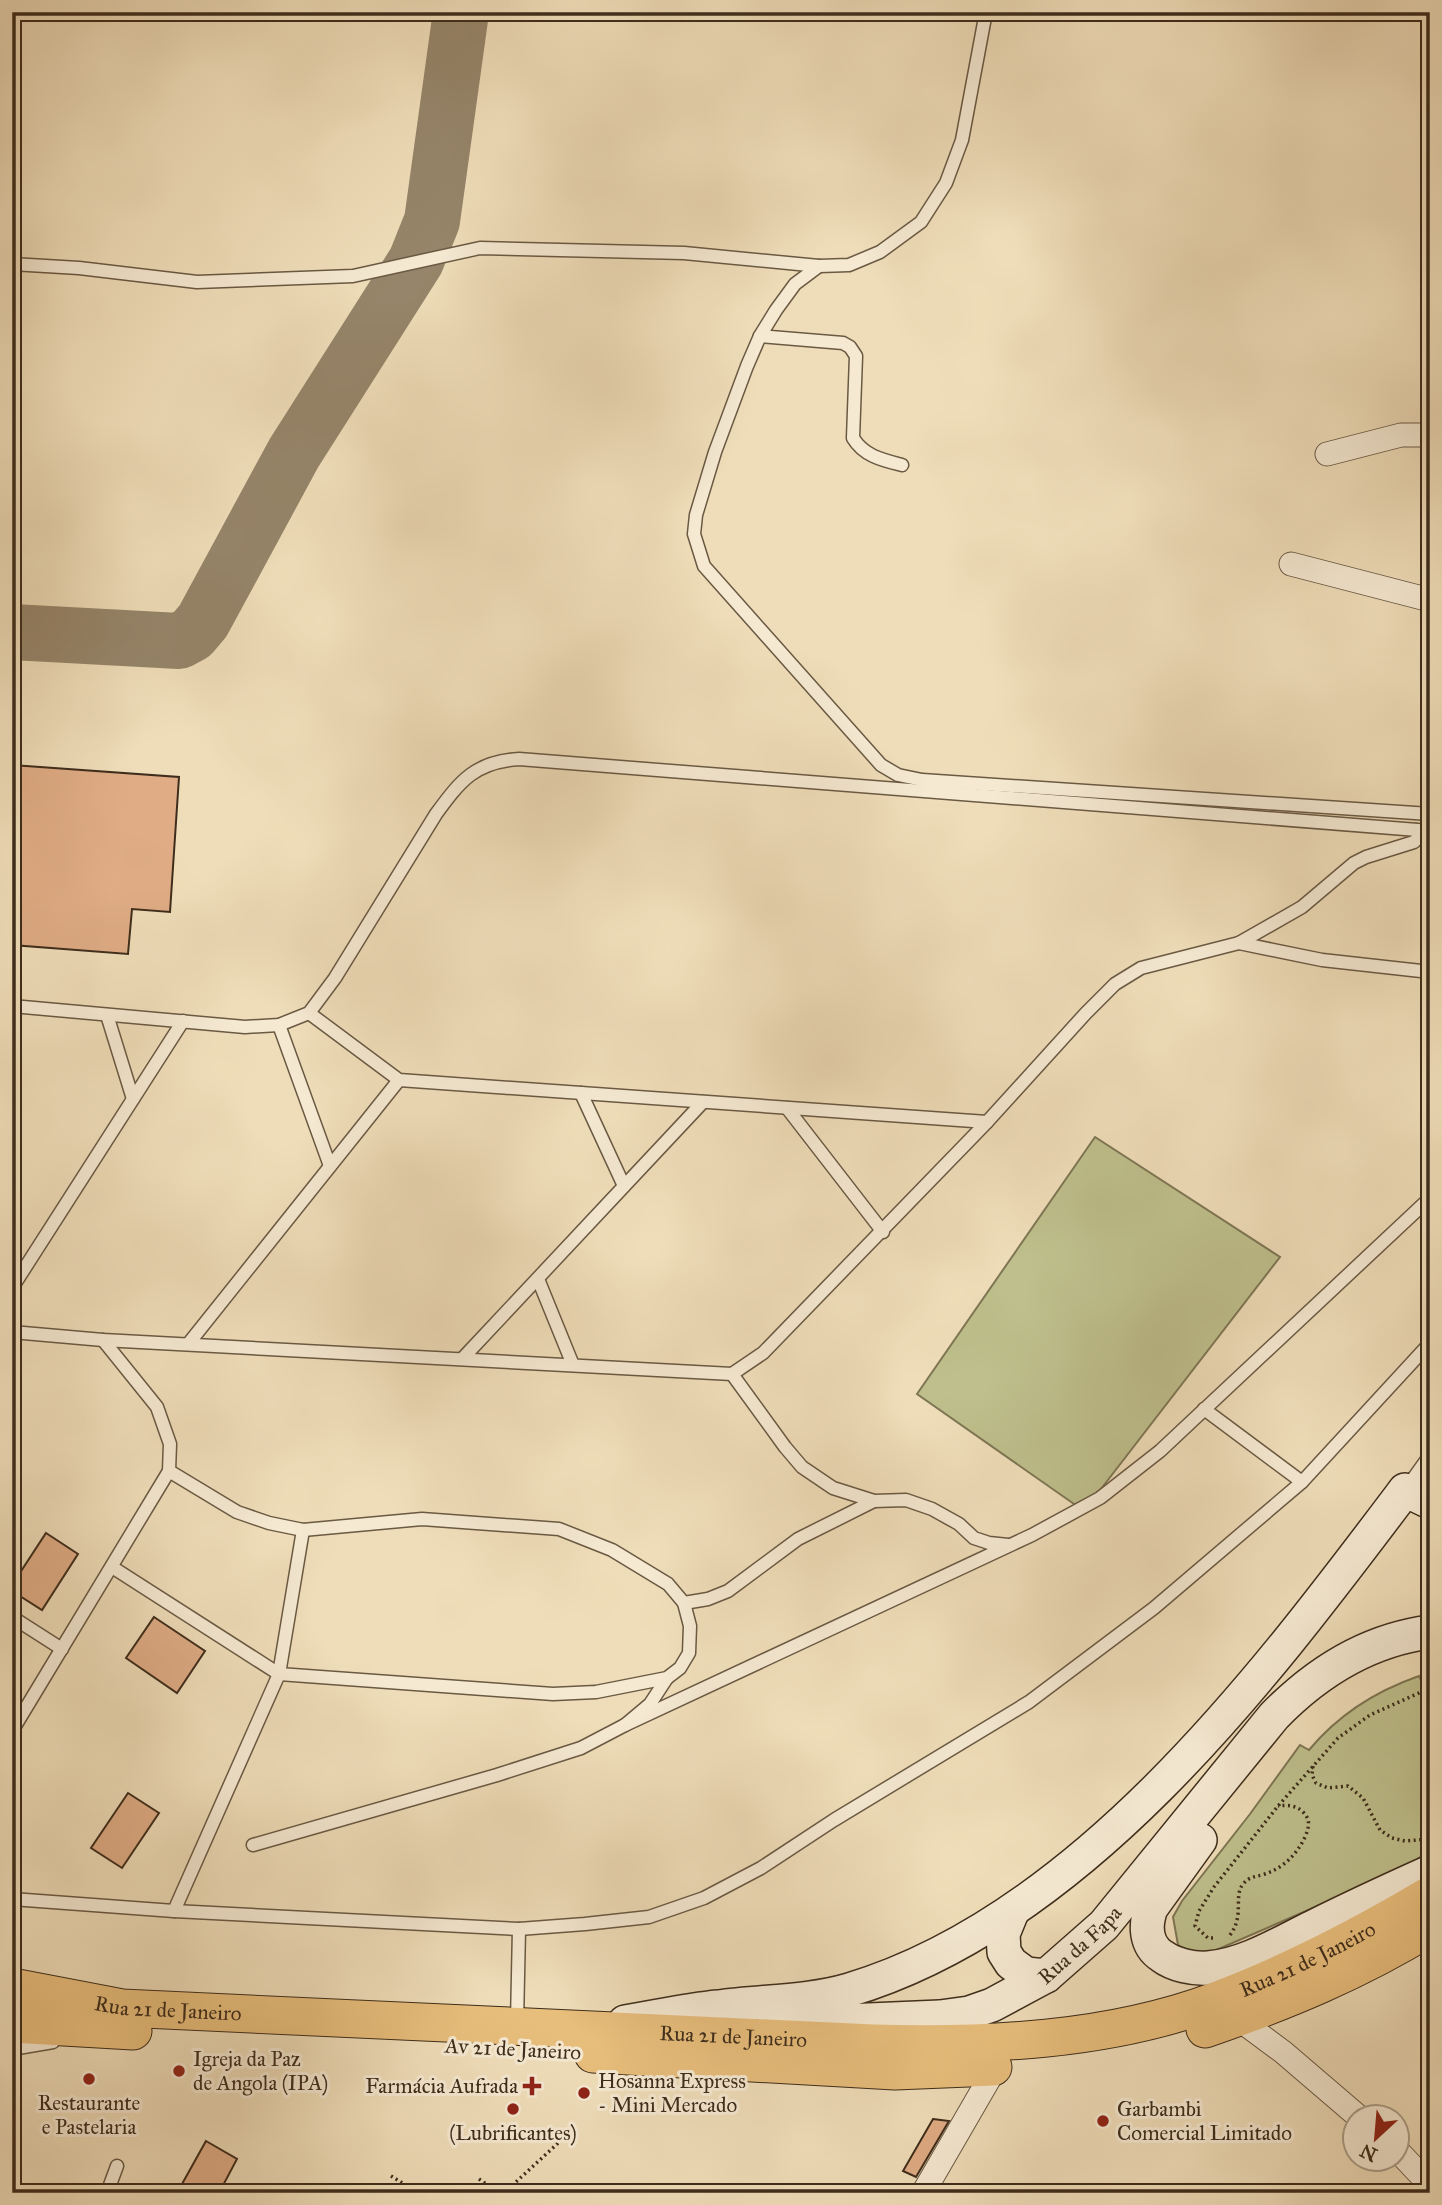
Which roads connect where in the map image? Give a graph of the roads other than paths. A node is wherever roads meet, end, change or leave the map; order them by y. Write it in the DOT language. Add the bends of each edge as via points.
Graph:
graph roads {
  1 [pos="986,12"];
  2 [pos="12,264"];
  3 [pos="819,266"];
  4 [pos="760,336"];
  5 [pos="1430,435"];
  6 [pos="1327,454"];
  7 [pos="902,465"];
  8 [pos="1291,565"];
  9 [pos="1430,600"];
  10 [pos="1430,814"];
  11 [pos="1416,830"];
  12 [pos="1430,831"];
  13 [pos="1239,943"];
  14 [pos="1430,972"];
  15 [pos="12,1006"];
  16 [pos="309,1013"];
  17 [pos="107,1015"];
  18 [pos="183,1021"];
  19 [pos="279,1025"];
  20 [pos="399,1080"];
  21 [pos="581,1093"];
  22 [pos="133,1099"];
  23 [pos="703,1102"];
  24 [pos="787,1108"];
  25 [pos="987,1122"];
  26 [pos="330,1166"];
  27 [pos="624,1186"];
  28 [pos="1430,1198"];
  29 [pos="883,1232"];
  30 [pos="538,1279"];
  31 [pos="12,1287"];
  32 [pos="12,1332"];
  33 [pos="103,1340"];
  34 [pos="189,1343"];
  35 [pos="1430,1343"];
  36 [pos="463,1359"];
  37 [pos="573,1365"];
  38 [pos="732,1374"];
  39 [pos="1203,1409"];
  40 [pos="1430,1455"];
  41 [pos="169,1471"];
  42 [pos="1302,1482"];
  43 [pos="1418,1496"];
  44 [pos="873,1501"];
  45 [pos="303,1530"];
  46 [pos="1008,1545"];
  47 [pos="111,1566"];
  48 [pos="684,1603"];
  49 [pos="12,1617"];
  50 [pos="1430,1632"];
  51 [pos="62,1649"];
  52 [pos="1430,1650"];
  53 [pos="279,1674"];
  54 [pos="667,1678"];
  55 [pos="625,1725"];
  56 [pos="12,1731"];
  57 [pos="253,1845"];
  58 [pos="1430,1872"];
  59 [pos="1430,1895"];
  60 [pos="12,1899"];
  61 [pos="174,1911"];
  62 [pos="1012,1912"];
  63 [pos="1430,1927"];
  64 [pos="519,1929"];
  65 [pos="1046,1976"];
  66 [pos="12,1987"];
  67 [pos="1237,2018"];
  68 [pos="12,2024"];
  69 [pos="517,2026"];
  70 [pos="605,2029"];
  71 [pos="124,2031"];
  72 [pos="282,2037"];
  73 [pos="12,2049"];
  74 [pos="996,2067"];
  75 [pos="1344,2104"];
  76 [pos="1410,2164"];
  77 [pos="117,2165"];
  78 [pos="1430,2186"];
  79 [pos="107,2193"];
  80 [pos="923,2193"];
  1 -- 3 [label="lane" via="962,140 946,183 921,222 880,252 849,265"];
  2 -- 3 [label="lane" via="197,282 353,276 480,248 684,253"];
  3 -- 4 [label="lane" via="795,285"];
  4 -- 7 [label="lane" via="850,347 856,356 853,438 860,449"];
  4 -- 10 [label="lane" via="696,515 697,549 704,566 881,765 898,775 922,780"];
  5 -- 6 [label="street" via="1401,435"];
  8 -- 9 [label="street"];
  11 -- 12 [label="lane"];
  11 -- 13 [label="lane" via="1420,835 1414,842 1354,863 1302,907"];
  11 -- 16 [label="lane" via="519,759 496,761 455,788"];
  13 -- 14 [label="lane" via="1322,960"];
  13 -- 25 [label="lane" via="1141,968 1115,984"];
  15 -- 17 [label="lane"];
  16 -- 19 [label="lane"];
  16 -- 20 [label="lane"];
  17 -- 18 [label="lane"];
  17 -- 22 [label="lane"];
  18 -- 19 [label="lane"];
  18 -- 22 [label="lane"];
  19 -- 26 [label="lane"];
  20 -- 21 [label="lane"];
  20 -- 26 [label="lane"];
  21 -- 23 [label="lane"];
  21 -- 27 [label="lane"];
  22 -- 31 [label="lane"];
  23 -- 24 [label="lane"];
  23 -- 27 [label="lane"];
  24 -- 25 [label="lane"];
  24 -- 29 [label="lane"];
  25 -- 29 [label="lane"];
  26 -- 34 [label="lane"];
  27 -- 30 [label="lane"];
  28 -- 39 [label="lane"];
  29 -- 38 [label="lane" via="763,1353"];
  30 -- 36 [label="lane"];
  30 -- 37 [label="lane"];
  32 -- 33 [label="lane"];
  33 -- 34 [label="lane"];
  33 -- 41 [label="lane" via="157,1407 170,1444"];
  34 -- 36 [label="lane"];
  35 -- 42 [label="lane"];
  36 -- 37 [label="lane"];
  37 -- 38 [label="lane"];
  38 -- 44 [label="lane" via="802,1466 833,1488"];
  39 -- 42 [label="lane"];
  39 -- 46 [label="lane" via="1160,1451 1100,1497"];
  40 -- 43 [label="lane"];
  41 -- 45 [label="lane" via="237,1512"];
  41 -- 47 [label="lane"];
  42 -- 64 [label="lane" via="1154,1608 1029,1702 761,1868 704,1898 649,1917"];
  43 -- 62 [label="main road" via="1142,1804"];
  44 -- 46 [label="lane" via="906,1500 959,1524 974,1538"];
  44 -- 48 [label="lane" via="798,1539 728,1591"];
  45 -- 48 [label="lane" via="422,1519 559,1528 612,1550 668,1584"];
  45 -- 53 [label="lane"];
  46 -- 55 [label="lane"];
  47 -- 51 [label="lane"];
  47 -- 53 [label="lane"];
  48 -- 54 [label="lane" via="690,1626 689,1653"];
  49 -- 51 [label="lane"];
  50 -- 65 [label="main road, Rua da Fapa" via="1392,1639 1363,1651 1299,1691 1104,1925"];
  51 -- 56 [label="lane"];
  52 -- 58 [label="main road, Rua da Fapa" via="1387,1662 1336,1688 1313,1706 1236,1792 1151,1908 1147,1933 1157,1954 1169,1961 1206,1968 1230,1964"];
  53 -- 54 [label="lane" via="553,1694 596,1692"];
  53 -- 61 [label="lane"];
  54 -- 55 [label="lane" via="650,1704"];
  55 -- 57 [label="lane" via="581,1748"];
  59 -- 70 [label="main road, Rua 21 de Janeiro" via="1326,1953 1213,2001 1156,2018 1063,2036 926,2044"];
  60 -- 61 [label="lane"];
  61 -- 64 [label="lane"];
  62 -- 65 [label="main road" via="1003,1934 1004,1952 1026,1974"];
  62 -- 70 [label="main road" via="897,1973 846,1990 716,2007"];
  63 -- 67 [label="main road, Av 21 de Janeiro" via="1339,1977"];
  64 -- 69 [label="lane"];
  65 -- 70 [label="main road, Rua da Fapa" via="992,2005 940,2017"];
  66 -- 69 [label="main road, Rua 21 de Janeiro" via="122,2008"];
  67 -- 74 [label="main road, Av 21 de Janeiro" via="1156,2042"];
  67 -- 75 [label="street"];
  68 -- 71 [label="main road, Rua 21 de Janeiro"];
  69 -- 70 [label="main road, Rua 21 de Janeiro"];
  71 -- 72 [label="main road, Rua 21 de Janeiro"];
  71 -- 73 [label="lane"];
  72 -- 74 [label="main road, Av 21 de Janeiro" via="895,2071"];
  74 -- 80 [label="street"];
  76 -- 78 [label="street"];
  77 -- 79 [label="lane"];
}
